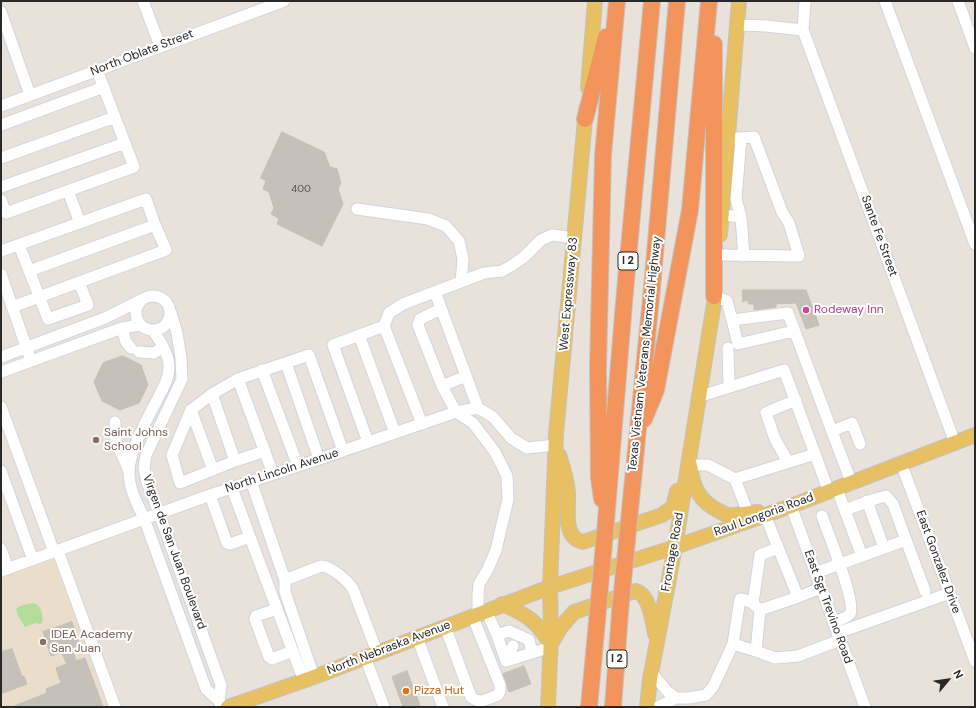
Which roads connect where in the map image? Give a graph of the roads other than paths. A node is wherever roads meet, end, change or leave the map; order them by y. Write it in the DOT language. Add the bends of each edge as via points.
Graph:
graph roads {
  1 [pos="143,1"];
  2 [pos="284,1"];
  3 [pos="595,1"];
  4 [pos="616,1"];
  5 [pos="652,1"];
  6 [pos="678,1"];
  7 [pos="709,1"];
  8 [pos="713,1"];
  9 [pos="739,1"];
  10 [pos="805,1"];
  11 [pos="886,1"];
  12 [pos="958,1"];
  13 [pos="1,12"];
  14 [pos="737,25"];
  15 [pos="803,30"];
  16 [pos="160,46"];
  17 [pos="975,48"];
  18 [pos="97,70"];
  19 [pos="104,87"];
  20 [pos="30,95"];
  21 [pos="1,106"];
  22 [pos="115,117"];
  23 [pos="585,119"];
  24 [pos="1,125"];
  25 [pos="735,138"];
  26 [pos="125,143"];
  27 [pos="1,158"];
  28 [pos="1,187"];
  29 [pos="68,191"];
  30 [pos="1,200"];
  31 [pos="357,209"];
  32 [pos="722,216"];
  33 [pos="741,217"];
  34 [pos="80,223"];
  35 [pos="155,225"];
  36 [pos="574,238"];
  37 [pos="975,244"];
  38 [pos="19,245"];
  39 [pos="1,251"];
  40 [pos="718,255"];
  41 [pos="744,256"];
  42 [pos="29,271"];
  43 [pos="1,274"];
  44 [pos="79,282"];
  45 [pos="461,282"];
  46 [pos="435,292"];
  47 [pos="714,296"];
  48 [pos="39,297"];
  49 [pos="143,299"];
  50 [pos="12,307"];
  51 [pos="441,309"];
  52 [pos="171,313"];
  53 [pos="732,320"];
  54 [pos="140,325"];
  55 [pos="384,326"];
  56 [pos="122,328"];
  57 [pos="153,330"];
  58 [pos="794,331"];
  59 [pos="359,335"];
  60 [pos="163,347"];
  61 [pos="26,348"];
  62 [pos="728,348"];
  63 [pos="1,357"];
  64 [pos="31,361"];
  65 [pos="286,363"];
  66 [pos="262,370"];
  67 [pos="1,372"];
  68 [pos="466,376"];
  69 [pos="238,379"];
  70 [pos="442,386"];
  71 [pos="729,387"];
  72 [pos="212,394"];
  73 [pos="698,397"];
  74 [pos="796,400"];
  75 [pos="1,407"];
  76 [pos="478,408"];
  77 [pos="191,410"];
  78 [pos="456,412"];
  79 [pos="115,422"];
  80 [pos="422,424"];
  81 [pos="832,431"];
  82 [pos="395,433"];
  83 [pos="975,435"];
  84 [pos="637,437"];
  85 [pos="368,442"];
  86 [pos="955,443"];
  87 [pos="860,444"];
  88 [pos="556,445"];
  89 [pos="343,451"];
  90 [pos="265,452"];
  91 [pos="815,454"];
  92 [pos="319,459"];
  93 [pos="235,461"];
  94 [pos="689,461"];
  95 [pos="788,462"];
  96 [pos="901,463"];
  97 [pos="298,466"];
  98 [pos="213,470"];
  99 [pos="1,471"];
  100 [pos="129,471"];
  101 [pos="273,474"];
  102 [pos="735,478"];
  103 [pos="251,481"];
  104 [pos="852,484"];
  105 [pos="232,488"];
  106 [pos="833,491"];
  107 [pos="210,495"];
  108 [pos="867,502"];
  109 [pos="786,508"];
  110 [pos="845,510"];
  111 [pos="160,513"];
  112 [pos="748,513"];
  113 [pos="765,515"];
  114 [pos="822,516"];
  115 [pos="144,518"];
  116 [pos="606,520"];
  117 [pos="250,537"];
  118 [pos="906,540"];
  119 [pos="675,547"];
  120 [pos="778,548"];
  121 [pos="884,548"];
  122 [pos="1,549"];
  123 [pos="56,552"];
  124 [pos="862,556"];
  125 [pos="33,560"];
  126 [pos="840,564"];
  127 [pos="5,570"];
  128 [pos="815,573"];
  129 [pos="285,580"];
  130 [pos="550,587"];
  131 [pos="821,588"];
  132 [pos="925,591"];
  133 [pos="950,593"];
  134 [pos="798,597"];
  135 [pos="502,604"];
  136 [pos="757,607"];
  137 [pos="277,609"];
  138 [pos="479,613"];
  139 [pos="445,626"];
  140 [pos="837,632"];
  141 [pos="497,635"];
  142 [pos="417,637"];
  143 [pos="516,640"];
  144 [pos="656,644"];
  145 [pos="733,644"];
  146 [pos="551,646"];
  147 [pos="293,651"];
  148 [pos="756,651"];
  149 [pos="532,653"];
  150 [pos="371,655"];
  151 [pos="506,661"];
  152 [pos="975,661"];
  153 [pos="651,672"];
  154 [pos="309,679"];
  155 [pos="676,698"];
  156 [pos="223,705"];
  157 [pos="115,707"];
  158 [pos="384,707"];
  159 [pos="443,707"];
  160 [pos="548,707"];
  161 [pos="589,707"];
  162 [pos="613,707"];
  163 [pos="647,707"];
  164 [pos="658,707"];
  165 [pos="865,707"];
  1 -- 16 [label="street"];
  2 -- 16 [label="street, North Oblate Street"];
  3 -- 23 [label="main road, West Expressway 83"];
  4 -- 23 [label="highway"];
  4 -- 116 [label="highway" via="603,155 598,368 599,478"];
  5 -- 116 [label="highway, Texas Vietnam Veterans Memorial Highway / I 2"];
  6 -- 84 [label="highway, Texas Vietnam Veterans Memorial Highway / I 2"];
  7 -- 84 [label="highway" via="690,210 656,390"];
  8 -- 47 [label="highway"];
  9 -- 14 [label="main road"];
  10 -- 15 [label="street, Sante Fe Street"];
  11 -- 37 [label="street"];
  12 -- 17 [label="street"];
  13 -- 20 [label="street"];
  14 -- 15 [label="street"];
  14 -- 25 [label="main road"];
  15 -- 86 [label="street, Sante Fe Street"];
  16 -- 18 [label="street, North Oblate Street"];
  18 -- 19 [label="street"];
  18 -- 20 [label="street, North Oblate Street"];
  19 -- 22 [label="street"];
  19 -- 24 [label="street"];
  20 -- 21 [label="street, North Oblate Street"];
  22 -- 26 [label="street"];
  22 -- 27 [label="street"];
  23 -- 36 [label="main road, West Expressway 83"];
  25 -- 32 [label="main road"];
  25 -- 33 [label="street" via="736,198"];
  25 -- 41 [label="street" via="754,136 782,212 789,223 798,256"];
  26 -- 28 [label="street"];
  26 -- 29 [label="street" via="134,167"];
  29 -- 30 [label="street" via="6,214"];
  29 -- 34 [label="street"];
  31 -- 45 [label="street" via="428,219 446,226 459,241 463,259"];
  32 -- 33 [label="street"];
  32 -- 40 [label="main road"];
  33 -- 41 [label="street"];
  34 -- 35 [label="street" via="146,199"];
  34 -- 38 [label="street"];
  35 -- 42 [label="street"];
  35 -- 44 [label="street" via="166,250"];
  36 -- 45 [label="street" via="552,235 541,240 524,257 502,271 484,273"];
  36 -- 88 [label="main road, West Expressway 83"];
  38 -- 39 [label="street"];
  38 -- 42 [label="street"];
  40 -- 41 [label="street"];
  40 -- 47 [label="main road"];
  42 -- 48 [label="street"];
  43 -- 50 [label="street"];
  44 -- 48 [label="street"];
  44 -- 48 [label="street" via="88,305 48,320"];
  45 -- 46 [label="street"];
  46 -- 51 [label="street"];
  46 -- 55 [label="street" via="403,304 389,313"];
  47 -- 53 [label="street" via="727,301"];
  47 -- 73 [label="main road"];
  48 -- 50 [label="street"];
  49 -- 52 [label="street, Virgen de San Juan Boulevard" via="154,296 160,298"];
  49 -- 54 [label="street" via="136,314"];
  49 -- 61 [label="street, Virgen de San Juan Boulevard" via="105,318"];
  50 -- 61 [label="street"];
  51 -- 68 [label="street"];
  51 -- 70 [label="street" via="420,319 418,325"];
  52 -- 57 [label="street" via="164,327"];
  52 -- 111 [label="street, Virgen de San Juan Boulevard" via="177,333 182,379 146,454 144,468"];
  53 -- 58 [label="street" via="788,313"];
  53 -- 58 [label="street" via="738,344"];
  54 -- 56 [label="street"];
  54 -- 57 [label="street"];
  55 -- 59 [label="street"];
  55 -- 80 [label="street"];
  56 -- 60 [label="street" via="126,342 135,350 154,353"];
  56 -- 64 [label="street"];
  57 -- 60 [label="street, Virgen de San Juan Boulevard"];
  58 -- 81 [label="street"];
  59 -- 82 [label="street"];
  59 -- 85 [label="street" via="333,345"];
  60 -- 100 [label="street, Virgen de San Juan Boulevard" via="169,366 168,379 133,450"];
  61 -- 63 [label="street, Virgen de San Juan Boulevard"];
  61 -- 64 [label="street"];
  62 -- 71 [label="street"];
  64 -- 67 [label="street"];
  65 -- 66 [label="street"];
  65 -- 89 [label="street" via="309,355"];
  65 -- 92 [label="street"];
  66 -- 69 [label="street"];
  66 -- 97 [label="street"];
  68 -- 70 [label="street"];
  68 -- 76 [label="street"];
  69 -- 72 [label="street"];
  69 -- 90 [label="street"];
  70 -- 78 [label="street"];
  71 -- 73 [label="street"];
  71 -- 74 [label="street" via="784,370"];
  72 -- 77 [label="street"];
  72 -- 93 [label="street"];
  73 -- 94 [label="main road, Frontage Road"];
  74 -- 91 [label="street"];
  74 -- 95 [label="street" via="766,413 775,438"];
  75 -- 123 [label="street"];
  76 -- 78 [label="street, North Lincoln Avenue"];
  76 -- 88 [label="street" via="493,417 511,438 527,448"];
  77 -- 98 [label="street"];
  77 -- 98 [label="street" via="172,455 180,483"];
  78 -- 80 [label="street, North Lincoln Avenue"];
  78 -- 138 [label="street" via="473,423 494,452 507,476 508,499 496,550 479,584"];
  79 -- 100 [label="street" via="116,441"];
  80 -- 82 [label="street, North Lincoln Avenue"];
  81 -- 87 [label="street" via="852,423"];
  81 -- 104 [label="street"];
  82 -- 85 [label="street, North Lincoln Avenue"];
  83 -- 86 [label="main road, Raul Longoria Road"];
  84 -- 162 [label="highway, Texas Vietnam Veterans Memorial Highway / I 2, bridge"];
  85 -- 89 [label="street, North Lincoln Avenue"];
  86 -- 96 [label="main road, Raul Longoria Road"];
  88 -- 94 [label="main road" via="566,476 568,522 571,533 583,542 667,513 673,507 682,472"];
  88 -- 130 [label="main road, West Expressway 83"];
  89 -- 92 [label="street, North Lincoln Avenue"];
  90 -- 93 [label="street"];
  90 -- 101 [label="street"];
  91 -- 95 [label="street"];
  91 -- 106 [label="street"];
  92 -- 97 [label="street, North Lincoln Avenue"];
  93 -- 98 [label="street"];
  94 -- 102 [label="street" via="708,465"];
  94 -- 112 [label="main road" via="691,475 702,499 728,515"];
  94 -- 119 [label="main road, Frontage Road"];
  95 -- 102 [label="street"];
  96 -- 104 [label="main road, Raul Longoria Road"];
  96 -- 133 [label="street, East Gonzalez Drive"];
  97 -- 101 [label="street, North Lincoln Avenue"];
  99 -- 125 [label="street"];
  100 -- 115 [label="street, Virgen de San Juan Boulevard" via="133,494"];
  101 -- 103 [label="street, North Lincoln Avenue"];
  102 -- 112 [label="street"];
  103 -- 105 [label="street, North Lincoln Avenue"];
  103 -- 129 [label="street"];
  104 -- 106 [label="main road, Raul Longoria Road"];
  105 -- 107 [label="street, North Lincoln Avenue"];
  105 -- 117 [label="street"];
  106 -- 109 [label="main road, Raul Longoria Road"];
  106 -- 110 [label="street"];
  107 -- 111 [label="street, North Lincoln Avenue"];
  107 -- 117 [label="street" via="227,543"];
  108 -- 110 [label="street"];
  108 -- 118 [label="street" via="886,496"];
  108 -- 121 [label="street"];
  109 -- 112 [label="main road"];
  109 -- 113 [label="main road, Raul Longoria Road"];
  109 -- 128 [label="street, East Sgt Trevino Road"];
  110 -- 124 [label="street"];
  111 -- 115 [label="street, North Lincoln Avenue"];
  111 -- 156 [label="street, Virgen de San Juan Boulevard" via="221,685"];
  113 -- 119 [label="main road, Raul Longoria Road"];
  113 -- 120 [label="street"];
  114 -- 126 [label="street"];
  115 -- 123 [label="street, North Lincoln Avenue"];
  115 -- 156 [label="street, Virgen de San Juan Boulevard" via="206,689"];
  116 -- 161 [label="highway, Texas Vietnam Veterans Memorial Highway / I 2, bridge"];
  117 -- 137 [label="street"];
  118 -- 121 [label="street"];
  118 -- 132 [label="street"];
  119 -- 130 [label="main road, Raul Longoria Road"];
  119 -- 144 [label="main road, Frontage Road"];
  120 -- 134 [label="street"];
  120 -- 136 [label="street" via="760,555"];
  121 -- 124 [label="street"];
  122 -- 127 [label="street"];
  123 -- 125 [label="street, North Lincoln Avenue"];
  123 -- 157 [label="street"];
  124 -- 126 [label="street"];
  125 -- 127 [label="street, North Lincoln Avenue"];
  126 -- 128 [label="street"];
  126 -- 140 [label="street" via="851,609"];
  128 -- 131 [label="street, East Sgt Trevino Road"];
  129 -- 150 [label="street" via="327,566 349,582"];
  129 -- 154 [label="street" via="285,592"];
  130 -- 135 [label="main road, North Nebraska Avenue"];
  130 -- 146 [label="main road, West Expressway 83"];
  131 -- 134 [label="street"];
  131 -- 140 [label="street, East Sgt Trevino Road"];
  133 -- 140 [label="street"];
  133 -- 152 [label="street, East Gonzalez Drive"];
  134 -- 136 [label="street"];
  135 -- 138 [label="main road, North Nebraska Avenue"];
  135 -- 146 [label="main road" via="522,612 537,624"];
  136 -- 145 [label="street" via="740,599"];
  136 -- 148 [label="street"];
  137 -- 147 [label="street"];
  137 -- 147 [label="street" via="256,616 255,619 268,658 272,659"];
  138 -- 139 [label="main road, North Nebraska Avenue"];
  138 -- 139 [label="street" via="500,685 498,695 480,702 471,697"];
  138 -- 141 [label="street"];
  139 -- 142 [label="main road, North Nebraska Avenue"];
  140 -- 148 [label="street" via="798,656 775,658"];
  140 -- 165 [label="street, East Sgt Trevino Road"];
  141 -- 143 [label="street" via="509,631"];
  141 -- 151 [label="street"];
  142 -- 150 [label="main road, North Nebraska Avenue"];
  142 -- 159 [label="street"];
  143 -- 149 [label="street" via="529,640"];
  143 -- 151 [label="street"];
  144 -- 146 [label="main road" via="653,618 646,601 636,591 574,612 561,627"];
  144 -- 153 [label="main road, Frontage Road"];
  145 -- 148 [label="street"];
  145 -- 155 [label="street" via="713,687 706,695"];
  146 -- 149 [label="street"];
  146 -- 160 [label="main road, West Expressway 83"];
  147 -- 154 [label="street"];
  149 -- 151 [label="street"];
  150 -- 154 [label="main road, North Nebraska Avenue"];
  150 -- 158 [label="street"];
  153 -- 155 [label="street"];
  153 -- 163 [label="main road, Frontage Road"];
  154 -- 156 [label="main road, North Nebraska Avenue"];
  155 -- 164 [label="street"];
}
